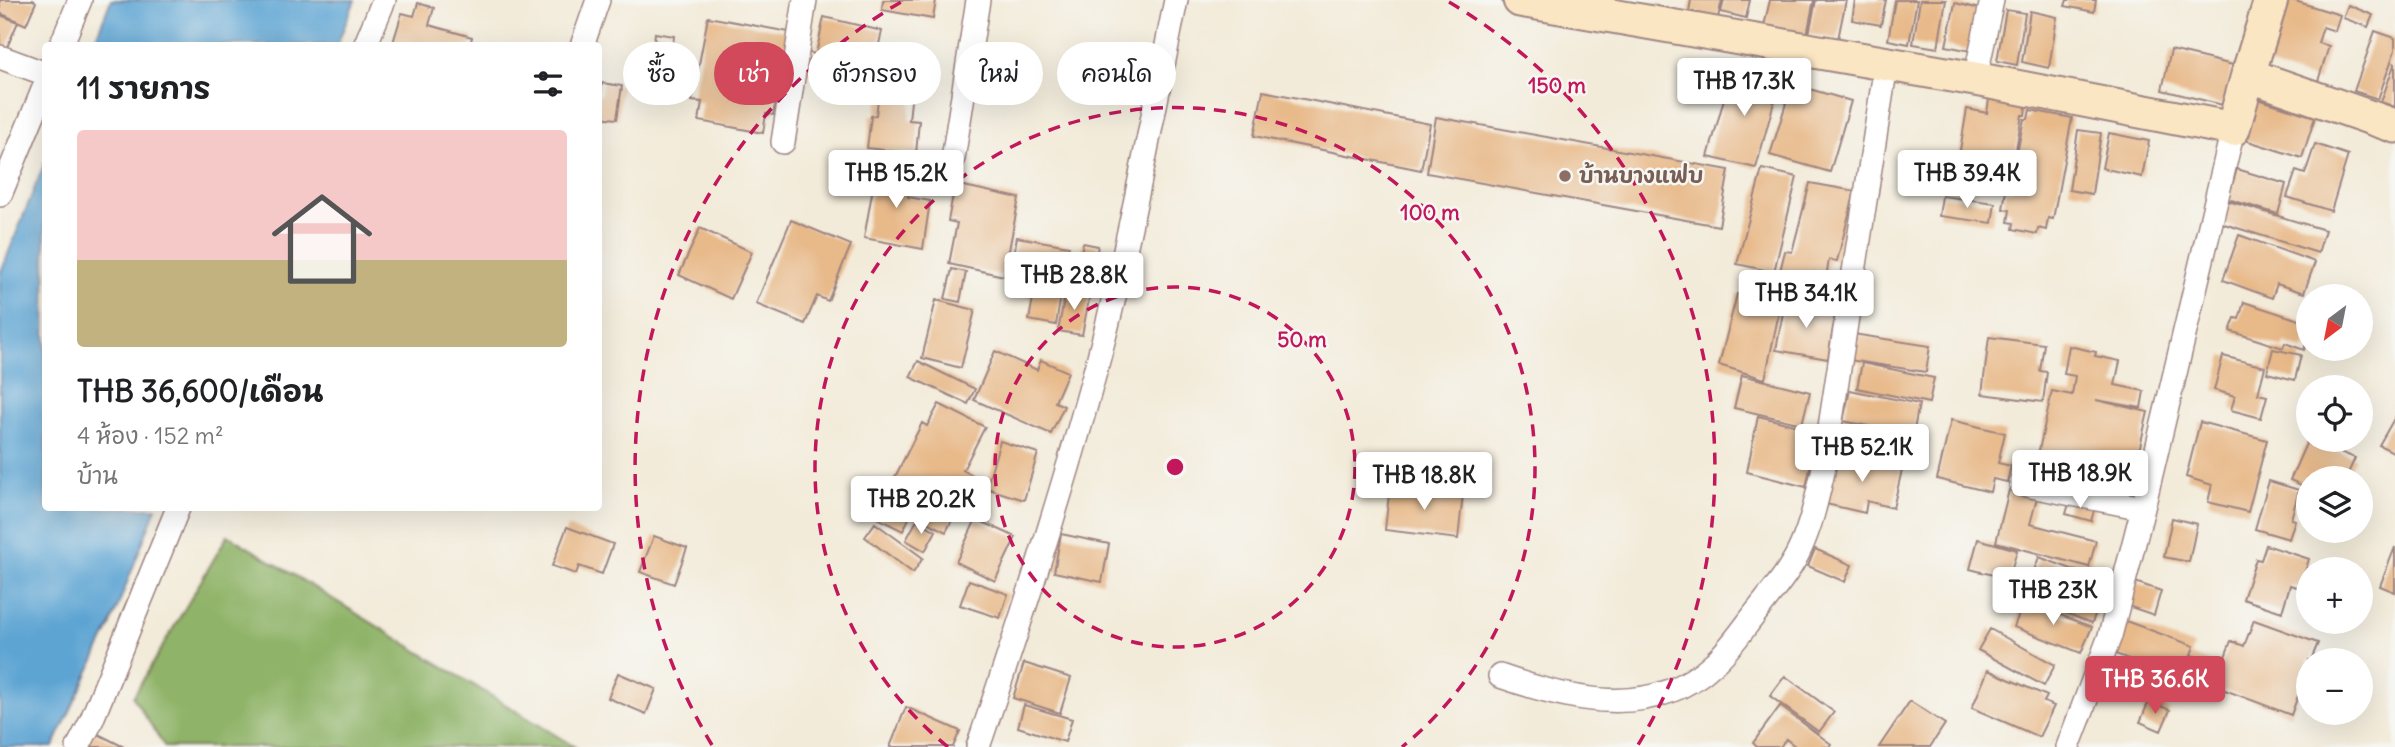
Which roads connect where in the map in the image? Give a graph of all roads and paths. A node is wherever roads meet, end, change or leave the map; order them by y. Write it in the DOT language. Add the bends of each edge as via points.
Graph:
graph roads {
  1 [pos="80,0"];
  2 [pos="384,0"];
  3 [pos="598,0"];
  4 [pos="805,0"];
  5 [pos="978,0"];
  6 [pos="1176,0"];
  7 [pos="1520,0"];
  8 [pos="1992,0"];
  9 [pos="2271,0"];
  10 [pos="1642,10"];
  11 [pos="63,42"];
  12 [pos="367,42"];
  13 [pos="583,42"];
  14 [pos="0,57"];
  15 [pos="1886,65"];
  16 [pos="42,73"];
  17 [pos="2248,75"];
  18 [pos="1976,79"];
  19 [pos="42,93"];
  20 [pos="2395,126"];
  21 [pos="2233,129"];
  22 [pos="783,142"];
  23 [pos="953,159"];
  24 [pos="0,195"];
  25 [pos="2021,484"];
  26 [pos="2143,508"];
  27 [pos="176,511"];
  28 [pos="1500,676"];
  29 [pos="78,747"];
  30 [pos="978,747"];
  31 [pos="2068,747"];
  1 -- 11 [label="street"];
  2 -- 12 [label="street"];
  3 -- 13 [label="street"];
  4 -- 22 [label="street"];
  5 -- 23 [label="street"];
  6 -- 30 [label="street" via="1098,359 1027,605"];
  7 -- 10 [label="street"];
  8 -- 18 [label="street"];
  9 -- 17 [label="street"];
  10 -- 15 [label="street"];
  14 -- 16 [label="street"];
  15 -- 18 [label="street"];
  15 -- 28 [label="street" via="1824,472 1807,530 1788,571 1713,664 1690,682 1665,693 1622,701 1587,700"];
  17 -- 20 [label="street"];
  17 -- 21 [label="street"];
  18 -- 21 [label="street"];
  19 -- 24 [label="street"];
  21 -- 26 [label="street"];
  25 -- 26 [label="street"];
  26 -- 31 [label="street" via="2109,636"];
  27 -- 29 [label="street"];
}
